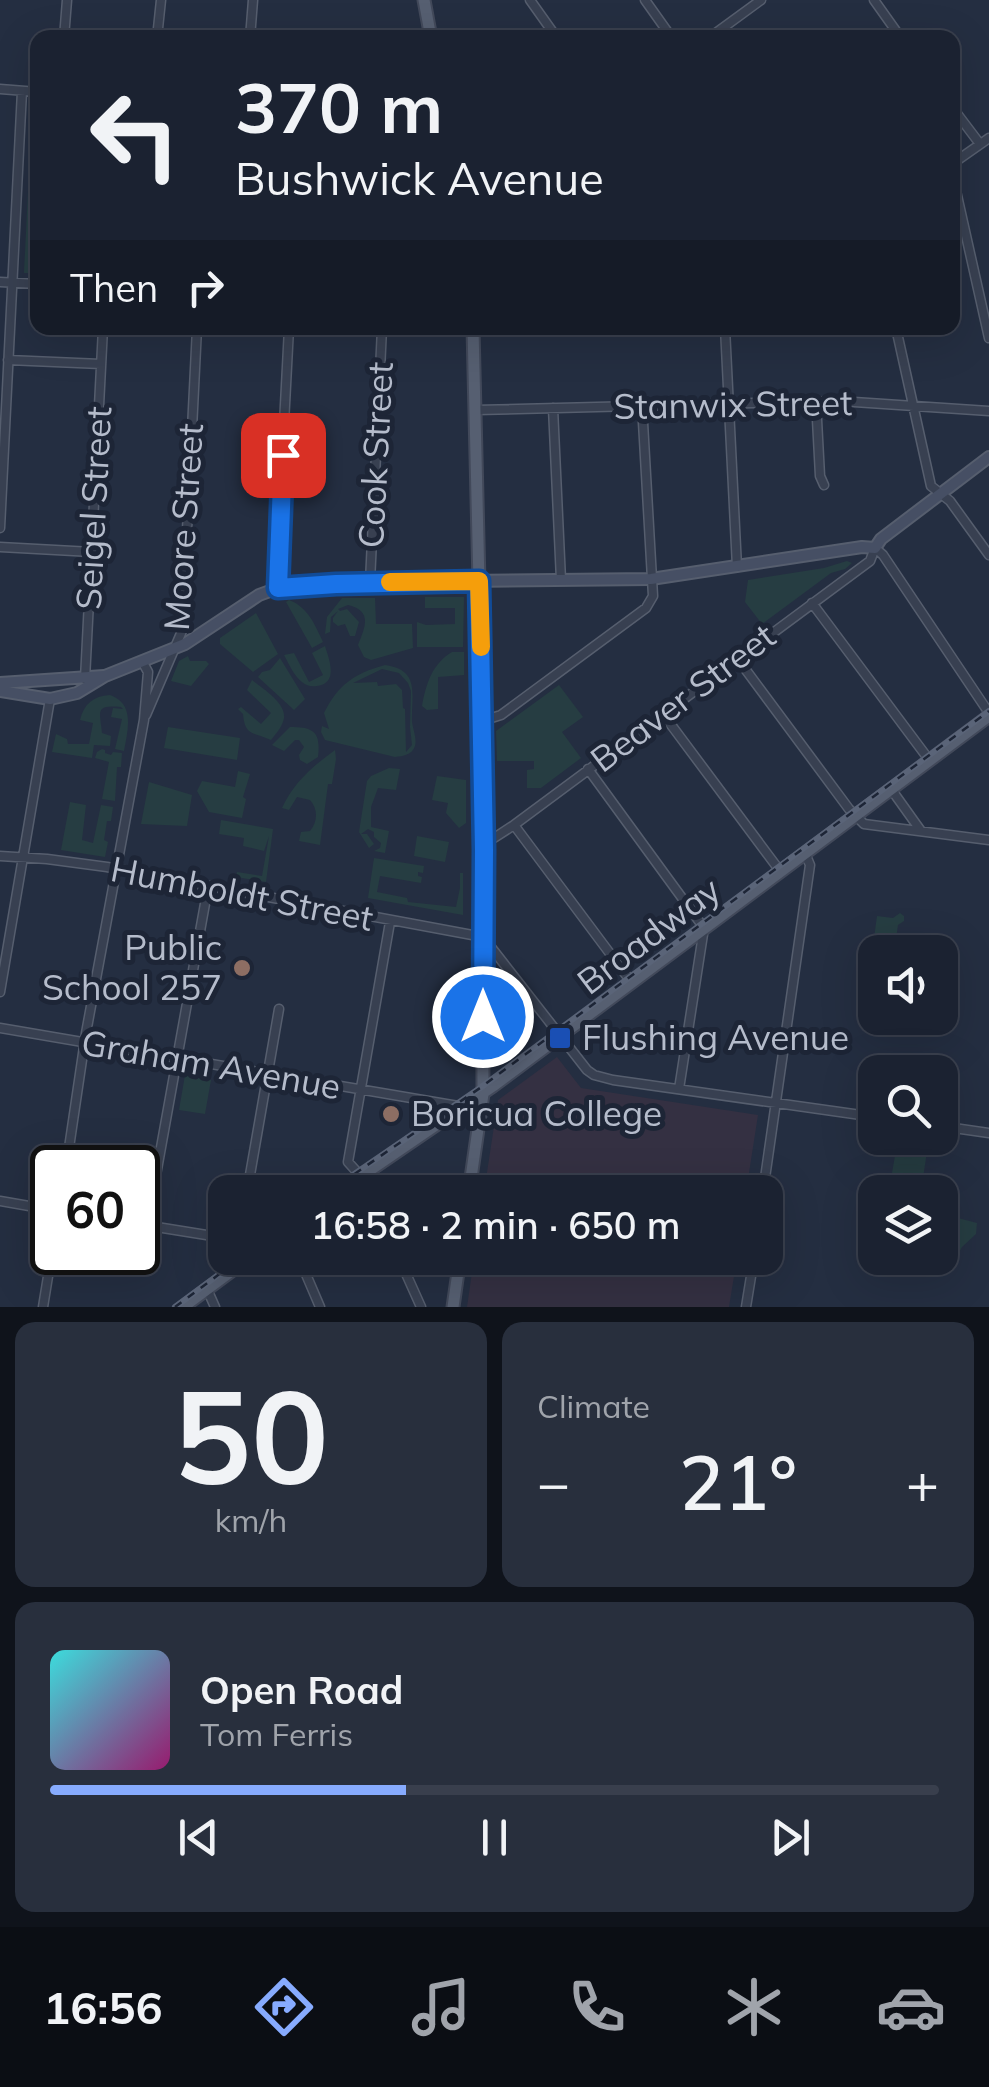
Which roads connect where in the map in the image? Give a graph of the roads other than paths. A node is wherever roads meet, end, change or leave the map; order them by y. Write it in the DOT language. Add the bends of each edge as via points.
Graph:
graph roads {
  1 [pos="68,0"];
  2 [pos="160,0"];
  3 [pos="254,0"];
  4 [pos="424,0"];
  5 [pos="530,0"];
  6 [pos="644,0"];
  7 [pos="760,0"];
  8 [pos="874,0"];
  9 [pos="65,30"];
  10 [pos="158,30"];
  11 [pos="251,30"];
  12 [pos="430,30"];
  13 [pos="552,30"];
  14 [pos="666,30"];
  15 [pos="720,30"];
  16 [pos="895,30"];
  17 [pos="0,89"];
  18 [pos="22,91"];
  19 [pos="30,92"];
  20 [pos="960,118"];
  21 [pos="989,138"];
  22 [pos="980,144"];
  23 [pos="960,158"];
  24 [pos="960,208"];
  25 [pos="0,282"];
  26 [pos="12,282"];
  27 [pos="30,283"];
  28 [pos="103,335"];
  29 [pos="196,335"];
  30 [pos="289,335"];
  31 [pos="382,335"];
  32 [pos="473,335"];
  33 [pos="725,335"];
  34 [pos="898,335"];
  35 [pos="989,338"];
  36 [pos="8,360"];
  37 [pos="101,364"];
  38 [pos="816,401"];
  39 [pos="729,403"];
  40 [pos="642,405"];
  41 [pos="913,406"];
  42 [pos="553,408"];
  43 [pos="476,410"];
  44 [pos="989,411"];
  45 [pos="989,457"];
  46 [pos="824,485"];
  47 [pos="940,494"];
  48 [pos="0,528"];
  49 [pos="0,547"];
  50 [pos="876,548"];
  51 [pos="92,552"];
  52 [pos="989,555"];
  53 [pos="737,567"];
  54 [pos="651,579"];
  55 [pos="562,580"];
  56 [pos="479,581"];
  57 [pos="370,582"];
  58 [pos="278,588"];
  59 [pos="812,603"];
  60 [pos="174,648"];
  61 [pos="737,658"];
  62 [pos="142,661"];
  63 [pos="0,683"];
  64 [pos="85,683"];
  65 [pos="0,691"];
  66 [pos="50,699"];
  67 [pos="664,714"];
  68 [pos="989,715"];
  69 [pos="144,720"];
  70 [pos="482,721"];
  71 [pos="930,761"];
  72 [pos="588,770"];
  73 [pos="891,789"];
  74 [pos="855,815"];
  75 [pos="514,825"];
  76 [pos="921,831"];
  77 [pos="484,838"];
  78 [pos="989,840"];
  79 [pos="805,852"];
  80 [pos="0,856"];
  81 [pos="23,859"];
  82 [pos="117,870"];
  83 [pos="780,872"];
  84 [pos="208,887"];
  85 [pos="390,922"];
  86 [pos="704,928"];
  87 [pos="483,938"];
  88 [pos="632,983"];
  89 [pos="0,992"];
  90 [pos="279,1008"];
  91 [pos="0,1028"];
  92 [pos="560,1037"];
  93 [pos="84,1043"];
  94 [pos="177,1058"];
  95 [pos="268,1075"];
  96 [pos="679,1089"];
  97 [pos="360,1090"];
  98 [pos="483,1094"];
  99 [pos="422,1100"];
  100 [pos="777,1102"];
  101 [pos="464,1107"];
  102 [pos="858,1114"];
  103 [pos="439,1124"];
  104 [pos="958,1129"];
  105 [pos="989,1134"];
  106 [pos="69,1145"];
  107 [pos="159,1145"];
  108 [pos="250,1175"];
  109 [pos="359,1175"];
  110 [pos="362,1175"];
  111 [pos="471,1175"];
  112 [pos="766,1175"];
  113 [pos="0,1202"];
  114 [pos="30,1207"];
  115 [pos="160,1227"];
  116 [pos="208,1235"];
  117 [pos="48,1275"];
  118 [pos="222,1275"];
  119 [pos="306,1275"];
  120 [pos="407,1275"];
  121 [pos="458,1275"];
  122 [pos="751,1275"];
  123 [pos="207,1289"];
  124 [pos="43,1307"];
  125 [pos="183,1307"];
  126 [pos="215,1307"];
  127 [pos="320,1307"];
  128 [pos="421,1307"];
  129 [pos="453,1307"];
  130 [pos="746,1307"];
  1 -- 9 [label="street"];
  2 -- 10 [label="street"];
  3 -- 11 [label="street"];
  4 -- 12 [label="main road"];
  5 -- 13 [label="street"];
  6 -- 14 [label="street"];
  7 -- 15 [label="street"];
  8 -- 16 [label="street"];
  17 -- 18 [label="street"];
  18 -- 19 [label="street"];
  18 -- 26 [label="street"];
  20 -- 22 [label="street"];
  21 -- 22 [label="street"];
  22 -- 23 [label="street"];
  24 -- 35 [label="street"];
  25 -- 26 [label="street"];
  26 -- 27 [label="street"];
  26 -- 36 [label="street"];
  28 -- 37 [label="street, Seigel Street"];
  29 -- 60 [label="street, Moore Street" via="182,631"];
  30 -- 58 [label="street"];
  31 -- 57 [label="street, Cook Street"];
  32 -- 43 [label="main road"];
  33 -- 39 [label="street"];
  34 -- 41 [label="street"];
  36 -- 37 [label="street"];
  36 -- 48 [label="street"];
  37 -- 51 [label="street, Seigel Street"];
  38 -- 39 [label="street, Stanwix Street"];
  38 -- 41 [label="street, Stanwix Street"];
  38 -- 46 [label="street"];
  39 -- 40 [label="street, Stanwix Street"];
  39 -- 53 [label="street"];
  40 -- 42 [label="street, Stanwix Street"];
  40 -- 54 [label="street"];
  41 -- 44 [label="street, Stanwix Street"];
  41 -- 47 [label="street" via="930,486"];
  42 -- 43 [label="street, Stanwix Street"];
  42 -- 55 [label="street"];
  43 -- 56 [label="main road"];
  45 -- 47 [label="main road"];
  47 -- 50 [label="main road"];
  47 -- 52 [label="street"];
  49 -- 51 [label="street"];
  50 -- 53 [label="main road"];
  50 -- 59 [label="street, Beaver Street" via="870,561"];
  50 -- 68 [label="street"];
  51 -- 64 [label="street, Seigel Street"];
  53 -- 54 [label="main road"];
  54 -- 55 [label="main road"];
  54 -- 70 [label="street" via="646,608 502,715"];
  55 -- 56 [label="main road"];
  56 -- 57 [label="main road"];
  56 -- 70 [label="main road"];
  57 -- 58 [label="main road"];
  58 -- 60 [label="main road"];
  59 -- 61 [label="street, Beaver Street"];
  59 -- 71 [label="street"];
  60 -- 62 [label="main road"];
  60 -- 69 [label="street, Moore Street"];
  61 -- 67 [label="street, Beaver Street"];
  61 -- 74 [label="street"];
  62 -- 64 [label="main road"];
  62 -- 69 [label="street, Moore Street" via="148,672"];
  63 -- 64 [label="main road"];
  64 -- 66 [label="main road"];
  65 -- 66 [label="main road"];
  66 -- 81 [label="street"];
  67 -- 72 [label="street, Beaver Street"];
  67 -- 83 [label="street"];
  68 -- 71 [label="main road, Broadway"];
  69 -- 82 [label="street, Moore Street"];
  70 -- 77 [label="main road"];
  71 -- 73 [label="main road, Broadway"];
  72 -- 75 [label="street, Beaver Street"];
  72 -- 86 [label="street"];
  73 -- 74 [label="main road, Broadway"];
  73 -- 76 [label="street"];
  74 -- 76 [label="street" via="864,824"];
  74 -- 79 [label="main road, Broadway"];
  75 -- 77 [label="street, Beaver Street"];
  75 -- 88 [label="street"];
  76 -- 78 [label="street"];
  77 -- 87 [label="main road"];
  79 -- 83 [label="main road, Broadway"];
  79 -- 100 [label="street" via="810,865"];
  80 -- 81 [label="street, Humboldt Street"];
  81 -- 82 [label="street, Humboldt Street"];
  81 -- 89 [label="street"];
  82 -- 84 [label="street, Humboldt Street"];
  82 -- 93 [label="street, Moore Street"];
  83 -- 86 [label="main road, Broadway"];
  84 -- 85 [label="street, Humboldt Street"];
  84 -- 94 [label="street"];
  85 -- 87 [label="street, Humboldt Street"];
  85 -- 97 [label="street"];
  86 -- 88 [label="main road, Broadway"];
  86 -- 96 [label="street"];
  87 -- 92 [label="street"];
  87 -- 98 [label="main road"];
  88 -- 92 [label="main road, Broadway"];
  90 -- 95 [label="street"];
  91 -- 93 [label="street, Graham Avenue"];
  92 -- 96 [label="street" via="594,1075"];
  92 -- 98 [label="main road, Broadway"];
  93 -- 94 [label="street, Graham Avenue"];
  93 -- 106 [label="street, Moore Street"];
  94 -- 95 [label="street, Graham Avenue"];
  94 -- 107 [label="street"];
  95 -- 97 [label="street, Graham Avenue"];
  95 -- 108 [label="street"];
  96 -- 100 [label="street"];
  97 -- 99 [label="street, Graham Avenue"];
  97 -- 109 [label="street" via="348,1162"];
  98 -- 101 [label="main road, Broadway"];
  98 -- 111 [label="main road"];
  99 -- 101 [label="street, Graham Avenue"];
  99 -- 103 [label="street"];
  100 -- 102 [label="street"];
  100 -- 112 [label="street"];
  101 -- 103 [label="main road, Broadway"];
  103 -- 110 [label="main road, Broadway"];
  104 -- 105 [label="street"];
  113 -- 114 [label="street"];
  115 -- 116 [label="street"];
  117 -- 124 [label="street"];
  118 -- 123 [label="main road"];
  119 -- 127 [label="street"];
  120 -- 128 [label="street"];
  121 -- 129 [label="main road"];
  122 -- 130 [label="street"];
  123 -- 125 [label="main road"];
  123 -- 126 [label="street"];
}
